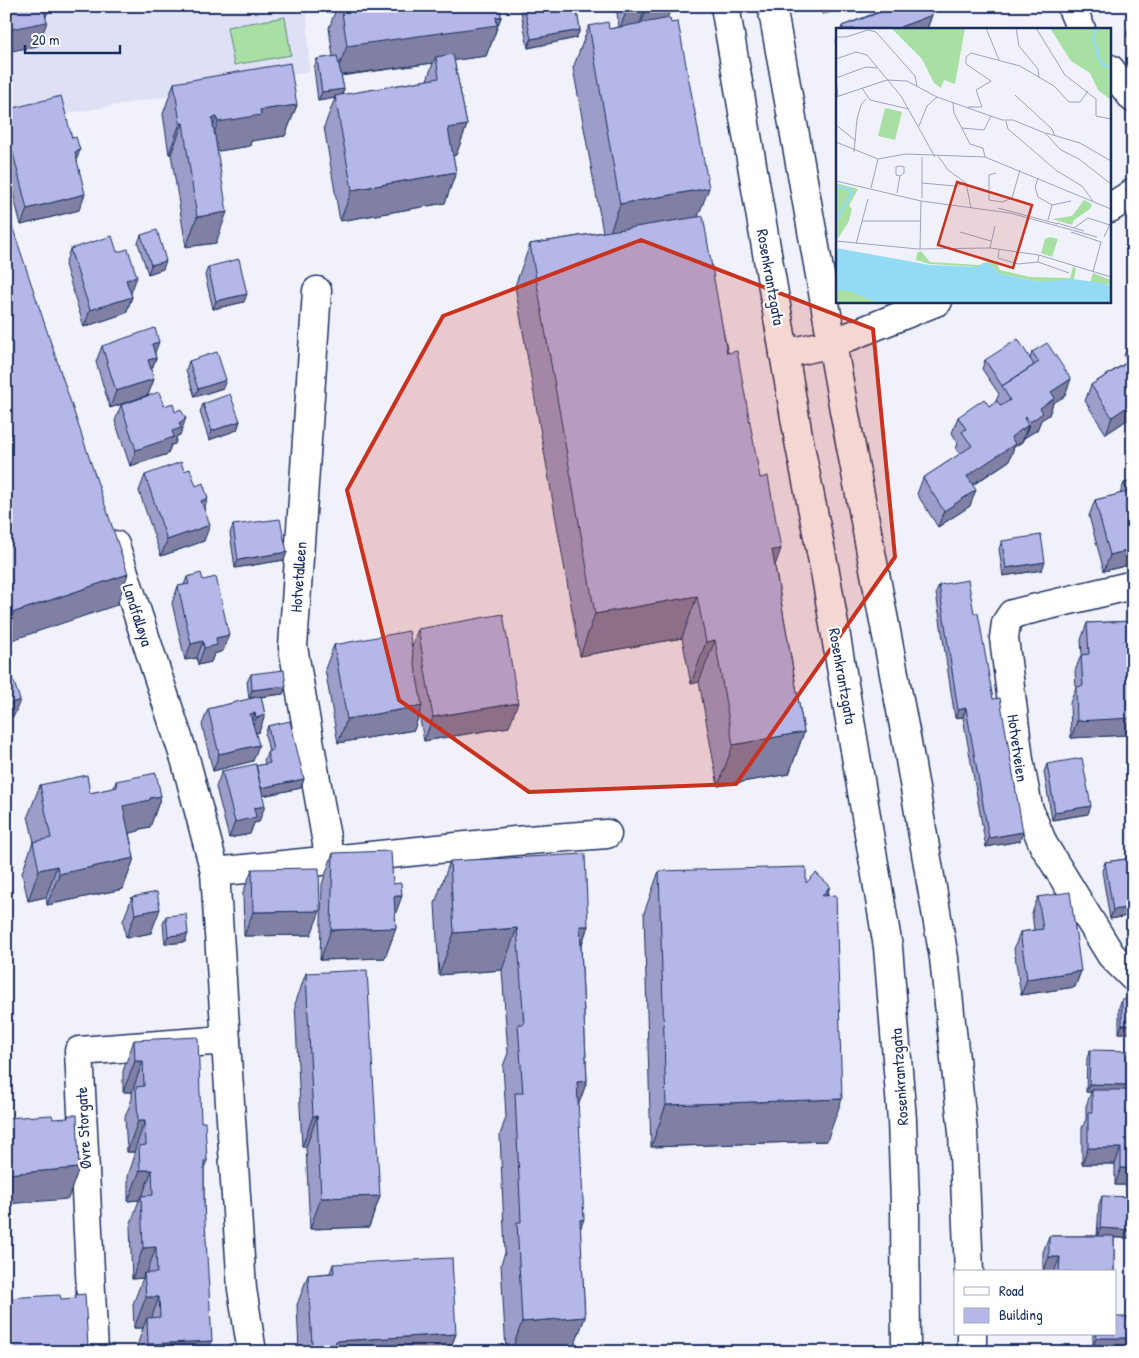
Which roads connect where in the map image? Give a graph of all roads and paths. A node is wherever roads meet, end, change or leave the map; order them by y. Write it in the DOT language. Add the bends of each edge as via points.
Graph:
graph roads {
  1 [pos="725,6"];
  2 [pos="772,6"];
  3 [pos="1071,6"];
  4 [pos="1081,28"];
  5 [pos="1112,72"];
  6 [pos="1133,98"];
  7 [pos="1133,193"];
  8 [pos="1112,207"];
  9 [pos="317,291"];
  10 [pos="936,302"];
  11 [pos="832,344"];
  12 [pos="784,354"];
  13 [pos="108,524"];
  14 [pos="1133,585"];
  15 [pos="607,834"];
  16 [pos="330,861"];
  17 [pos="215,872"];
  18 [pos="1133,978"];
  19 [pos="226,1040"];
  20 [pos="969,1270"];
  21 [pos="972,1336"];
  22 [pos="94,1352"];
  23 [pos="252,1352"];
  24 [pos="906,1352"];
  25 [pos="972,1352"];
  1 -- 12 [label="main road, Rosenkrantzgata"];
  2 -- 11 [label="main road"];
  3 -- 4 [label="main road"];
  5 -- 6 [label="main road"];
  7 -- 8 [label="main road"];
  9 -- 16 [label="main road, Hotvetalleen" via="293,647"];
  10 -- 11 [label="main road"];
  11 -- 12 [label="main road"];
  11 -- 20 [label="main road" via="944,958 963,1132"];
  12 -- 24 [label="main road, Rosenkrantzgata" via="830,596 888,947 902,1120"];
  13 -- 17 [label="main road, Landfalløya" via="186,762"];
  14 -- 18 [label="main road, Hotvetveien" via="1012,614 1006,623 1004,638 1028,807 1043,844 1106,947"];
  15 -- 16 [label="main road"];
  16 -- 17 [label="main road"];
  17 -- 19 [label="main road"];
  19 -- 22 [label="main road, Øvre Storgate" via="79,1052"];
  19 -- 23 [label="main road" via="242,1289"];
  21 -- 25 [label="main road"];
}
